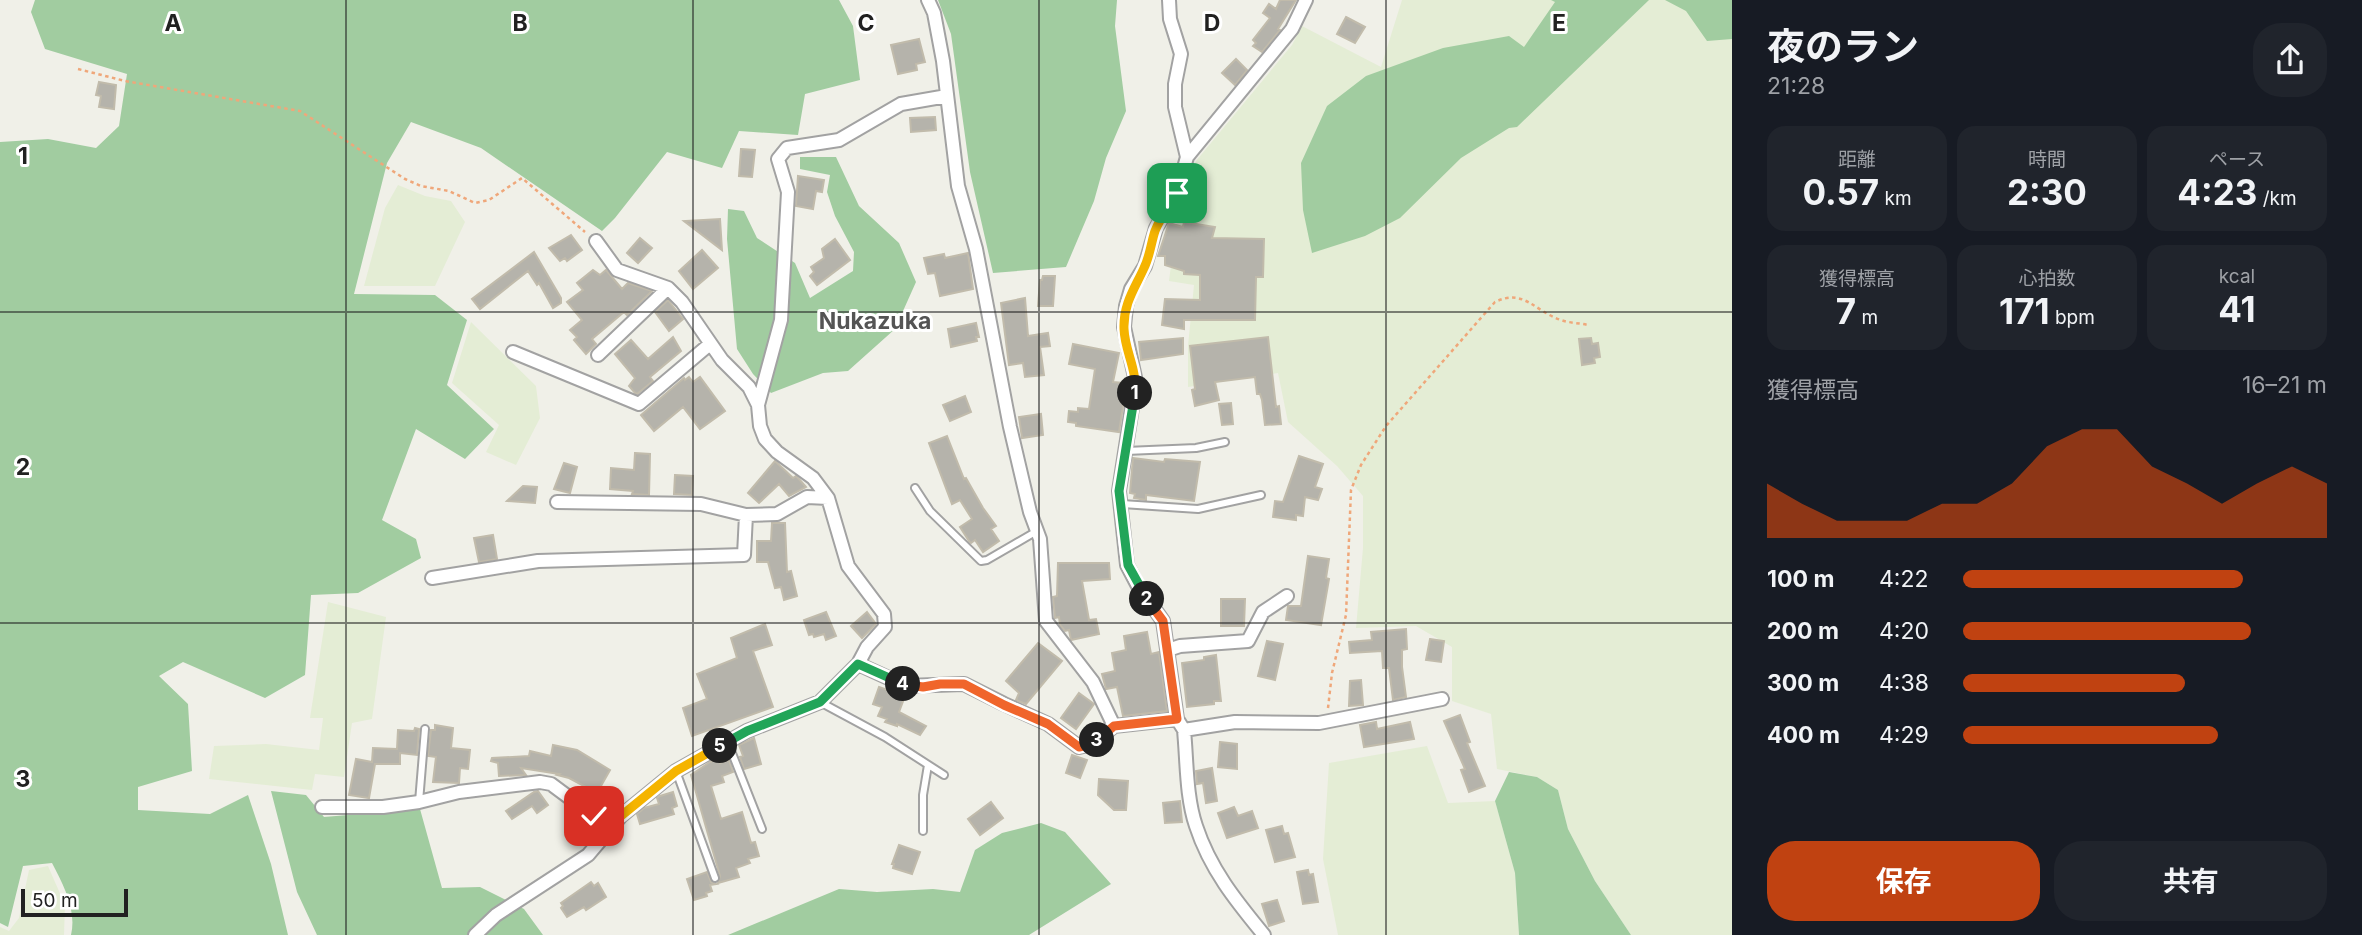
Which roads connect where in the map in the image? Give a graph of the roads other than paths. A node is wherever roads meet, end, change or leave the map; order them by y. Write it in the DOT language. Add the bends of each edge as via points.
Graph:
graph roads {
  1 [pos="928,0"];
  2 [pos="1169,0"];
  3 [pos="1306,0"];
  4 [pos="947,96"];
  5 [pos="1187,157"];
  6 [pos="596,241"];
  7 [pos="668,288"];
  8 [pos="710,344"];
  9 [pos="513,352"];
  10 [pos="598,355"];
  11 [pos="758,405"];
  12 [pos="1225,442"];
  13 [pos="1126,451"];
  14 [pos="915,488"];
  15 [pos="1261,495"];
  16 [pos="828,498"];
  17 [pos="557,502"];
  18 [pos="1121,504"];
  19 [pos="746,515"];
  20 [pos="1037,531"];
  21 [pos="432,578"];
  22 [pos="1287,596"];
  23 [pos="1168,650"];
  24 [pos="858,664"];
  25 [pos="1442,699"];
  26 [pos="820,702"];
  27 [pos="1180,725"];
  28 [pos="1114,726"];
  29 [pos="425,729"];
  30 [pos="727,742"];
  31 [pos="928,765"];
  32 [pos="676,771"];
  33 [pos="944,775"];
  34 [pos="419,802"];
  35 [pos="322,807"];
  36 [pos="621,816"];
  37 [pos="762,829"];
  38 [pos="923,831"];
  39 [pos="715,877"];
  40 [pos="475,935"];
  41 [pos="1264,935"];
  1 -- 4 [label="street"];
  2 -- 5 [label="street" via="1181,54 1175,107"];
  3 -- 5 [label="street" via="1292,29"];
  4 -- 11 [label="street" via="901,104 839,140 787,148 778,159 788,192 782,320"];
  4 -- 20 [label="street" via="958,186"];
  5 -- 13 [label="street" via="1177,193 1156,228 1126,306 1124,327 1136,382"];
  6 -- 7 [label="street" via="617,270"];
  7 -- 8 [label="street"];
  7 -- 10 [label="street"];
  8 -- 9 [label="street" via="639,404"];
  8 -- 11 [label="street" via="750,387"];
  11 -- 16 [label="street" via="765,439 813,478"];
  12 -- 13 [label="lane"];
  13 -- 18 [label="street"];
  14 -- 20 [label="lane" via="930,511 981,561"];
  15 -- 18 [label="lane" via="1198,509"];
  16 -- 19 [label="street" via="807,497 777,514"];
  16 -- 24 [label="street" via="848,566 884,614 885,627"];
  17 -- 19 [label="street" via="701,504"];
  18 -- 23 [label="street" via="1128,565 1163,621"];
  19 -- 21 [label="street" via="744,555 538,561"];
  20 -- 28 [label="street" via="1046,621 1093,682"];
  22 -- 23 [label="street" via="1263,612 1248,641"];
  23 -- 27 [label="street"];
  24 -- 26 [label="street"];
  24 -- 28 [label="street" via="906,685 964,684 1048,724 1079,747 1092,744"];
  25 -- 27 [label="street" via="1326,722"];
  26 -- 30 [label="street"];
  26 -- 31 [label="lane"];
  27 -- 28 [label="street"];
  27 -- 41 [label="street" via="1195,825 1231,896"];
  29 -- 34 [label="lane"];
  30 -- 32 [label="street"];
  30 -- 37 [label="lane"];
  31 -- 33 [label="lane"];
  31 -- 38 [label="lane"];
  32 -- 36 [label="street"];
  32 -- 39 [label="lane"];
  34 -- 35 [label="street"];
  34 -- 36 [label="street" via="540,782 551,784 594,816"];
  36 -- 40 [label="street" via="587,855 496,915"];
}
